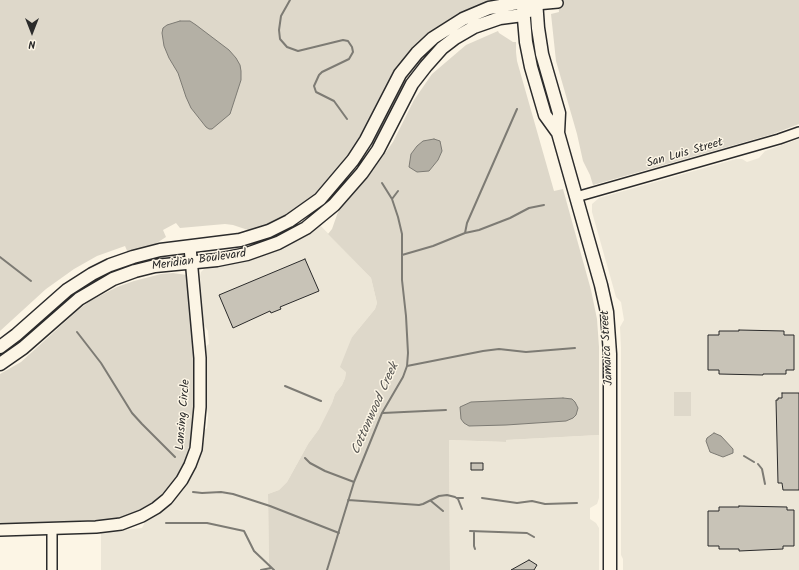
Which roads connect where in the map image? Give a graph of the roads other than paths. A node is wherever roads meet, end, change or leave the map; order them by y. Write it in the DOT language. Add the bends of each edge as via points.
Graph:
graph roads {
  1 [pos="536,3"];
  2 [pos="558,3"];
  3 [pos="523,7"];
  4 [pos="799,132"];
  5 [pos="558,133"];
  6 [pos="576,197"];
  7 [pos="190,247"];
  8 [pos="192,262"];
  9 [pos="0,347"];
  10 [pos="0,364"];
  11 [pos="52,529"];
  12 [pos="0,530"];
  13 [pos="52,570"];
  14 [pos="610,570"];
  1 -- 2 [label="street"];
  1 -- 3 [label="main road, Meridian Boulevard"];
  1 -- 5 [label="main road, Jamaica Street" via="542,54 559,113"];
  3 -- 5 [label="main road, Jamaica Street" via="526,42 536,85 545,115"];
  3 -- 7 [label="main road, Meridian Boulevard" via="500,5 473,14 445,29 420,49 395,83 356,157 326,192 303,212 274,229 253,237 222,244"];
  3 -- 8 [label="main road, Meridian Boulevard" via="461,34 442,48 412,84 367,166 340,199 319,218 291,237 261,250 228,258"];
  4 -- 6 [label="street, San Luis Street"];
  5 -- 6 [label="main road, Jamaica Street"];
  6 -- 14 [label="main road, Jamaica Street" via="601,285 609,329"];
  7 -- 8 [label="street, Lansing Circle"];
  7 -- 9 [label="main road, Meridian Boulevard" via="138,255 92,274 64,292"];
  8 -- 10 [label="main road, Meridian Boulevard" via="145,268 95,288"];
  8 -- 11 [label="street, Lansing Circle" via="200,346 200,394 197,441 188,470 164,501 136,519 110,526"];
  11 -- 12 [label="street, Lansing Circle"];
  11 -- 13 [label="street"];
}
